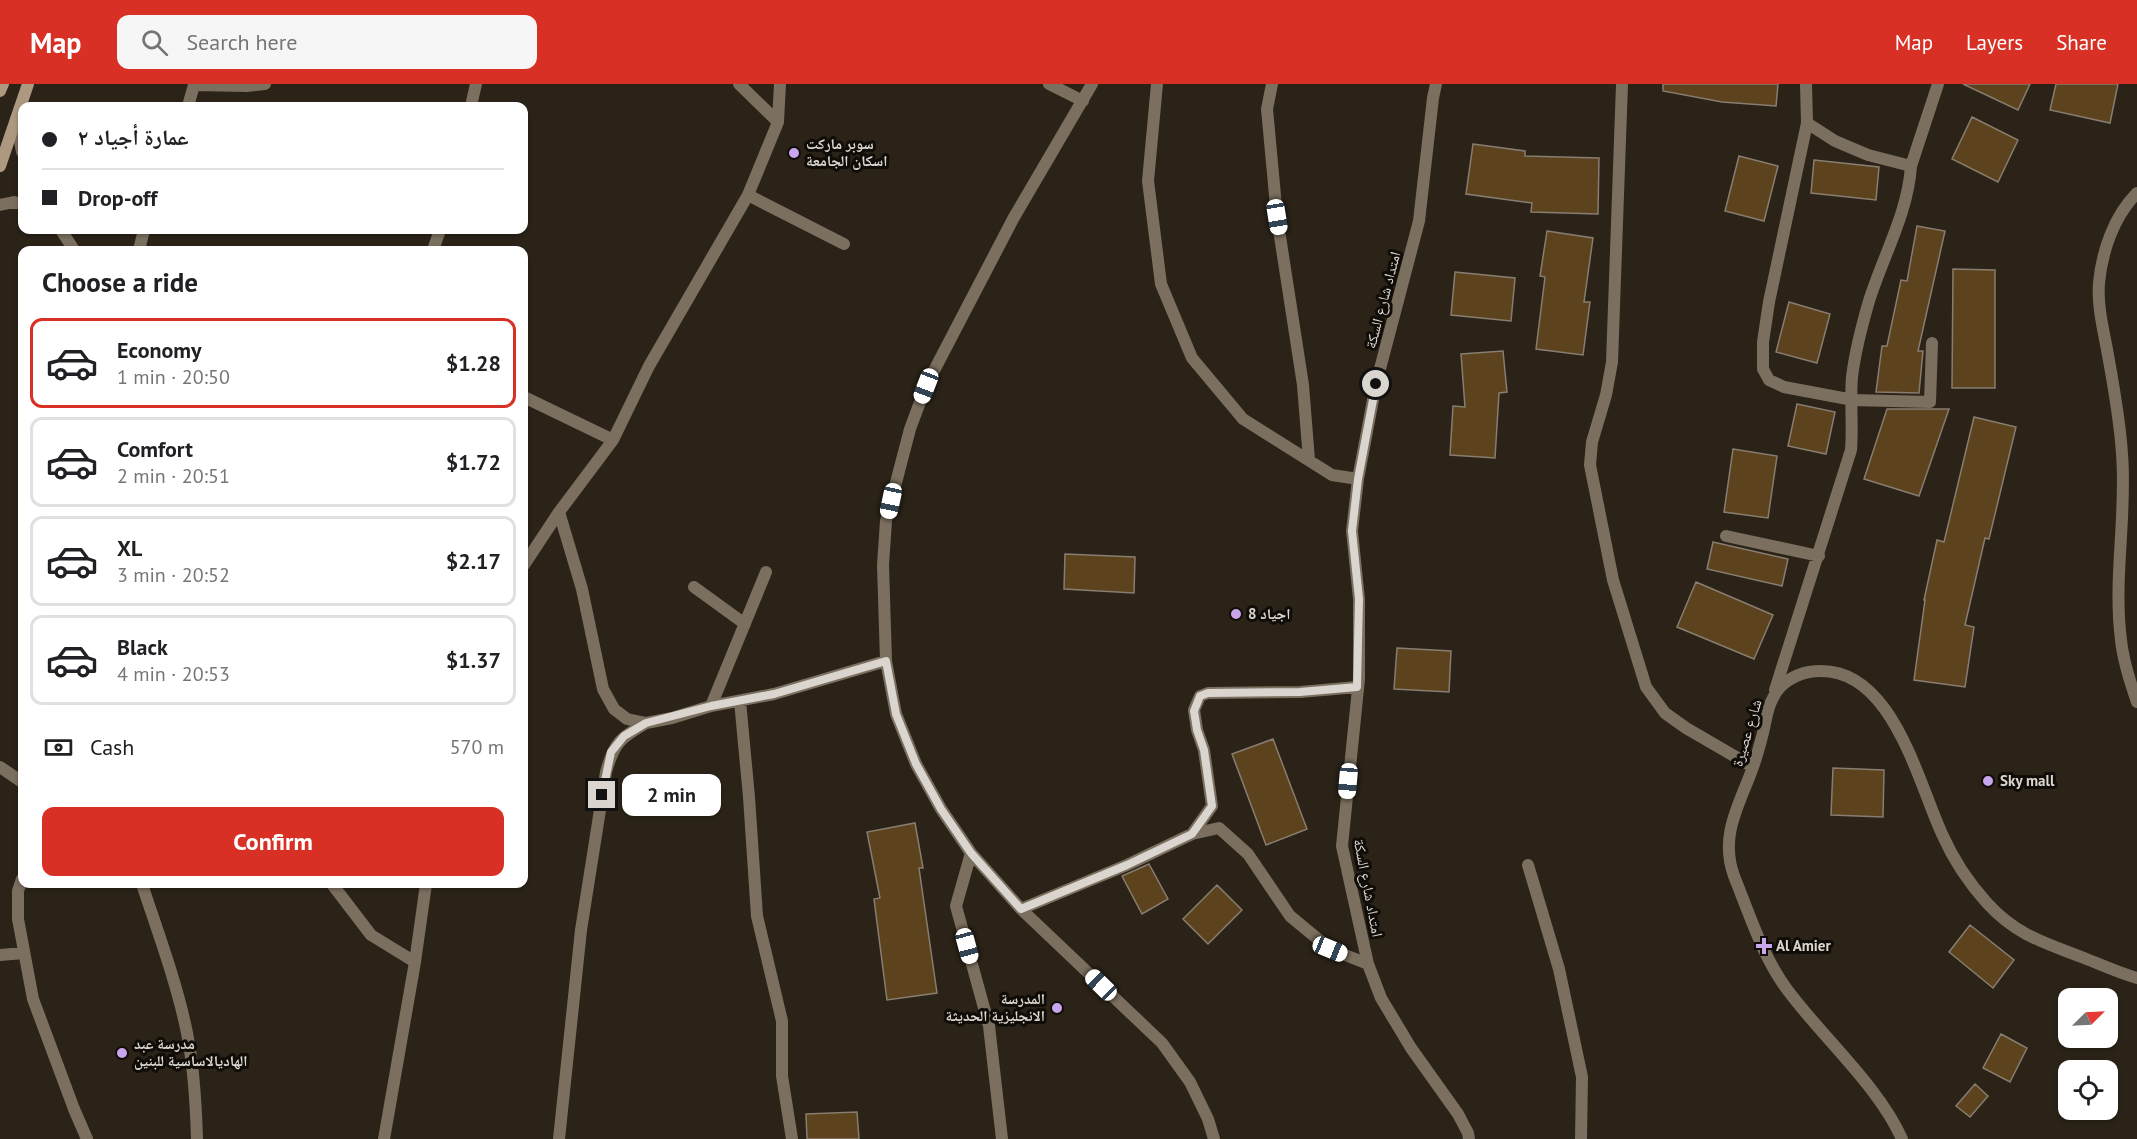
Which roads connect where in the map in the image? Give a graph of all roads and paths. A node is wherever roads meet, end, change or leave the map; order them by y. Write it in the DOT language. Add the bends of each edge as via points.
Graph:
graph roads {
  1 [pos="3,84"];
  2 [pos="28,84"];
  3 [pos="265,84"];
  4 [pos="476,84"];
  5 [pos="738,84"];
  6 [pos="780,84"];
  7 [pos="1049,84"];
  8 [pos="1092,84"];
  9 [pos="1157,84"];
  10 [pos="1272,84"];
  11 [pos="1436,84"];
  12 [pos="1622,84"];
  13 [pos="1806,84"];
  14 [pos="1938,84"];
  15 [pos="0,91"];
  16 [pos="1083,101"];
  17 [pos="22,102"];
  18 [pos="190,102"];
  19 [pos="472,102"];
  20 [pos="18,113"];
  21 [pos="16,119"];
  22 [pos="778,123"];
  23 [pos="1807,123"];
  24 [pos="18,130"];
  25 [pos="0,166"];
  26 [pos="1911,166"];
  27 [pos="2137,193"];
  28 [pos="748,195"];
  29 [pos="18,203"];
  30 [pos="0,204"];
  31 [pos="844,244"];
  32 [pos="1932,343"];
  33 [pos="528,399"];
  34 [pos="1853,400"];
  35 [pos="612,440"];
  36 [pos="1309,460"];
  37 [pos="1358,479"];
  38 [pos="559,512"];
  39 [pos="1726,536"];
  40 [pos="1819,556"];
  41 [pos="528,559"];
  42 [pos="766,572"];
  43 [pos="694,587"];
  44 [pos="745,624"];
  45 [pos="886,661"];
  46 [pos="1357,687"];
  47 [pos="1773,697"];
  48 [pos="740,701"];
  49 [pos="2137,702"];
  50 [pos="711,706"];
  51 [pos="646,723"];
  52 [pos="0,766"];
  53 [pos="1753,766"];
  54 [pos="18,779"];
  55 [pos="1192,834"];
  56 [pos="971,853"];
  57 [pos="1528,865"];
  58 [pos="19,888"];
  59 [pos="143,888"];
  60 [pos="335,888"];
  61 [pos="425,888"];
  62 [pos="1021,909"];
  63 [pos="24,953"];
  64 [pos="0,955"];
  65 [pos="415,962"];
  66 [pos="1368,964"];
  67 [pos="2137,978"];
  68 [pos="87,1139"];
  69 [pos="197,1139"];
  70 [pos="384,1139"];
  71 [pos="559,1139"];
  72 [pos="792,1139"];
  73 [pos="1002,1139"];
  74 [pos="1214,1139"];
  75 [pos="1469,1139"];
  76 [pos="1581,1139"];
  77 [pos="1902,1139"];
  1 -- 15 [label="main road"];
  2 -- 17 [label="main road"];
  3 -- 18 [label="street" via="194,85"];
  4 -- 19 [label="street"];
  5 -- 22 [label="street"];
  6 -- 22 [label="street"];
  7 -- 16 [label="street"];
  8 -- 16 [label="street"];
  9 -- 36 [label="street" via="1149,181 1161,284 1192,358 1243,419"];
  10 -- 36 [label="street" via="1267,109 1277,217 1303,385"];
  11 -- 37 [label="street, امتداد شارع السكة" via="1419,221 1376,384"];
  12 -- 53 [label="street" via="1612,362 1590,465 1613,580 1646,687 1665,713"];
  13 -- 23 [label="street"];
  14 -- 26 [label="street"];
  16 -- 45 [label="street" via="1013,219 926,386 910,429 886,521"];
  20 -- 21 [label="main road"];
  21 -- 24 [label="street"];
  21 -- 25 [label="main road"];
  22 -- 28 [label="street"];
  23 -- 26 [label="street" via="1868,155"];
  23 -- 34 [label="street" via="1769,302 1763,369 1769,380 1784,387"];
  26 -- 34 [label="street" via="1910,188 1860,337 1852,377"];
  27 -- 49 [label="street" via="2113,227 2099,286 2122,457 2121,641"];
  28 -- 31 [label="street"];
  28 -- 35 [label="street" via="649,366"];
  29 -- 30 [label="street"];
  32 -- 34 [label="street" via="1930,402"];
  33 -- 35 [label="street"];
  34 -- 40 [label="street" via="1851,450"];
  35 -- 38 [label="street"];
  36 -- 37 [label="street" via="1332,475"];
  37 -- 46 [label="street, امتداد شارع السكة" via="1352,531 1359,599"];
  38 -- 41 [label="street"];
  38 -- 51 [label="street" via="582,589 603,689 614,709 627,719"];
  39 -- 40 [label="street"];
  40 -- 47 [label="street"];
  42 -- 44 [label="street"];
  43 -- 44 [label="street"];
  44 -- 50 [label="street"];
  45 -- 48 [label="street"];
  45 -- 56 [label="street" via="896,714 916,764"];
  46 -- 55 [label="street" via="1200,696 1194,711 1212,806"];
  46 -- 66 [label="street, امتداد شارع السكة" via="1342,846"];
  47 -- 53 [label="street, شارع عصيرة"];
  47 -- 67 [label="street, شارع عصيرة" via="1794,677 1814,671 1841,675 1866,688 1894,720 1949,849 1986,902 2011,926 2031,938"];
  48 -- 50 [label="street"];
  48 -- 72 [label="street" via="757,916 782,1022 782,1076"];
  50 -- 51 [label="street"];
  51 -- 71 [label="street" via="624,736 611,752 606,772 581,930"];
  52 -- 54 [label="street"];
  53 -- 77 [label="street, شارع عصيرة" via="1729,836 1730,859 1738,885 1781,980 1866,1084"];
  55 -- 62 [label="street"];
  55 -- 66 [label="street" via="1220,828 1248,854 1290,916 1330,949"];
  56 -- 62 [label="street"];
  56 -- 73 [label="street" via="956,906 989,1026"];
  57 -- 76 [label="street" via="1559,969 1582,1077"];
  58 -- 63 [label="street" via="18,919"];
  59 -- 69 [label="street" via="187,1034"];
  60 -- 65 [label="street" via="371,935"];
  61 -- 65 [label="street"];
  62 -- 74 [label="street" via="1162,1044 1190,1082"];
  63 -- 64 [label="street"];
  63 -- 68 [label="street" via="33,999"];
  65 -- 70 [label="street"];
  66 -- 75 [label="street, امتداد شارع السكة" via="1382,998 1411,1048 1458,1114"];
}
